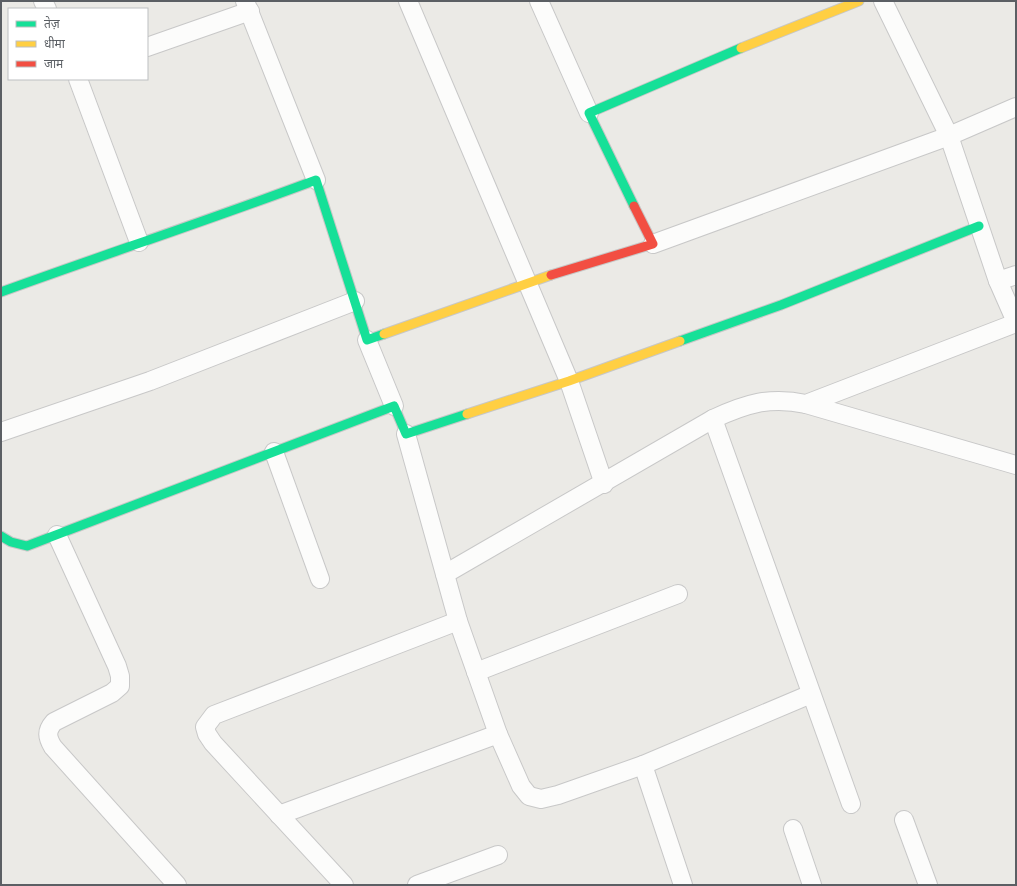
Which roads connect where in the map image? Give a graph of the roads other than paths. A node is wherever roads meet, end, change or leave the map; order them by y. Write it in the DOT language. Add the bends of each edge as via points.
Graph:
graph roads {
  1 [pos="408,1"];
  2 [pos="539,1"];
  3 [pos="859,1"];
  4 [pos="883,1"];
  5 [pos="247,6"];
  6 [pos="148,48"];
  7 [pos="78,80"];
  8 [pos="1016,106"];
  9 [pos="589,113"];
  10 [pos="949,136"];
  11 [pos="316,180"];
  12 [pos="979,226"];
  13 [pos="139,242"];
  14 [pos="653,244"];
  15 [pos="1016,275"];
  16 [pos="998,281"];
  17 [pos="527,283"];
  18 [pos="1,292"];
  19 [pos="355,301"];
  20 [pos="1016,323"];
  21 [pos="367,340"];
  22 [pos="569,381"];
  23 [pos="806,404"];
  24 [pos="394,406"];
  25 [pos="713,419"];
  26 [pos="1,432"];
  27 [pos="406,434"];
  28 [pos="274,452"];
  29 [pos="1016,465"];
  30 [pos="604,484"];
  31 [pos="57,535"];
  32 [pos="1,536"];
  33 [pos="445,574"];
  34 [pos="320,579"];
  35 [pos="678,594"];
  36 [pos="458,620"];
  37 [pos="476,672"];
  38 [pos="811,694"];
  39 [pos="498,734"];
  40 [pos="643,765"];
  41 [pos="852,804"];
  42 [pos="279,815"];
  43 [pos="904,820"];
  44 [pos="793,829"];
  45 [pos="498,855"];
  46 [pos="177,885"];
  47 [pos="344,885"];
  48 [pos="417,885"];
  49 [pos="684,885"];
  50 [pos="812,885"];
  51 [pos="928,885"];
  1 -- 17 [label="street"];
  2 -- 9 [label="street"];
  3 -- 9 [label="street"];
  4 -- 10 [label="street"];
  5 -- 6 [label="street"];
  5 -- 11 [label="street"];
  7 -- 13 [label="street"];
  8 -- 10 [label="street"];
  9 -- 14 [label="street"];
  10 -- 12 [label="street"];
  10 -- 14 [label="street"];
  11 -- 13 [label="street"];
  11 -- 19 [label="street"];
  12 -- 16 [label="street"];
  12 -- 22 [label="street" via="781,305"];
  13 -- 18 [label="street"];
  14 -- 17 [label="street"];
  15 -- 16 [label="street"];
  16 -- 20 [label="street"];
  17 -- 21 [label="street"];
  17 -- 22 [label="street"];
  19 -- 21 [label="street"];
  19 -- 26 [label="street" via="150,381"];
  20 -- 23 [label="street"];
  21 -- 24 [label="street"];
  22 -- 27 [label="street"];
  22 -- 30 [label="street"];
  23 -- 25 [label="street" via="787,400 758,402 740,406"];
  23 -- 29 [label="street"];
  24 -- 27 [label="street"];
  24 -- 28 [label="street"];
  25 -- 30 [label="street"];
  25 -- 38 [label="street"];
  27 -- 33 [label="street"];
  28 -- 31 [label="street"];
  28 -- 34 [label="street"];
  30 -- 33 [label="street"];
  31 -- 32 [label="street" via="27,546 11,542"];
  31 -- 46 [label="street" via="117,666 120,686 112,693 54,722 48,728 48,738 53,747"];
  33 -- 36 [label="street"];
  35 -- 37 [label="street"];
  36 -- 37 [label="street"];
  36 -- 42 [label="street" via="214,715 208,721 205,727 213,743"];
  37 -- 39 [label="street"];
  38 -- 40 [label="street"];
  38 -- 41 [label="street"];
  39 -- 40 [label="street" via="521,786 529,796 541,799"];
  39 -- 42 [label="street"];
  40 -- 49 [label="street"];
  42 -- 47 [label="street"];
  43 -- 51 [label="street"];
  44 -- 50 [label="street"];
  45 -- 48 [label="street"];
}
